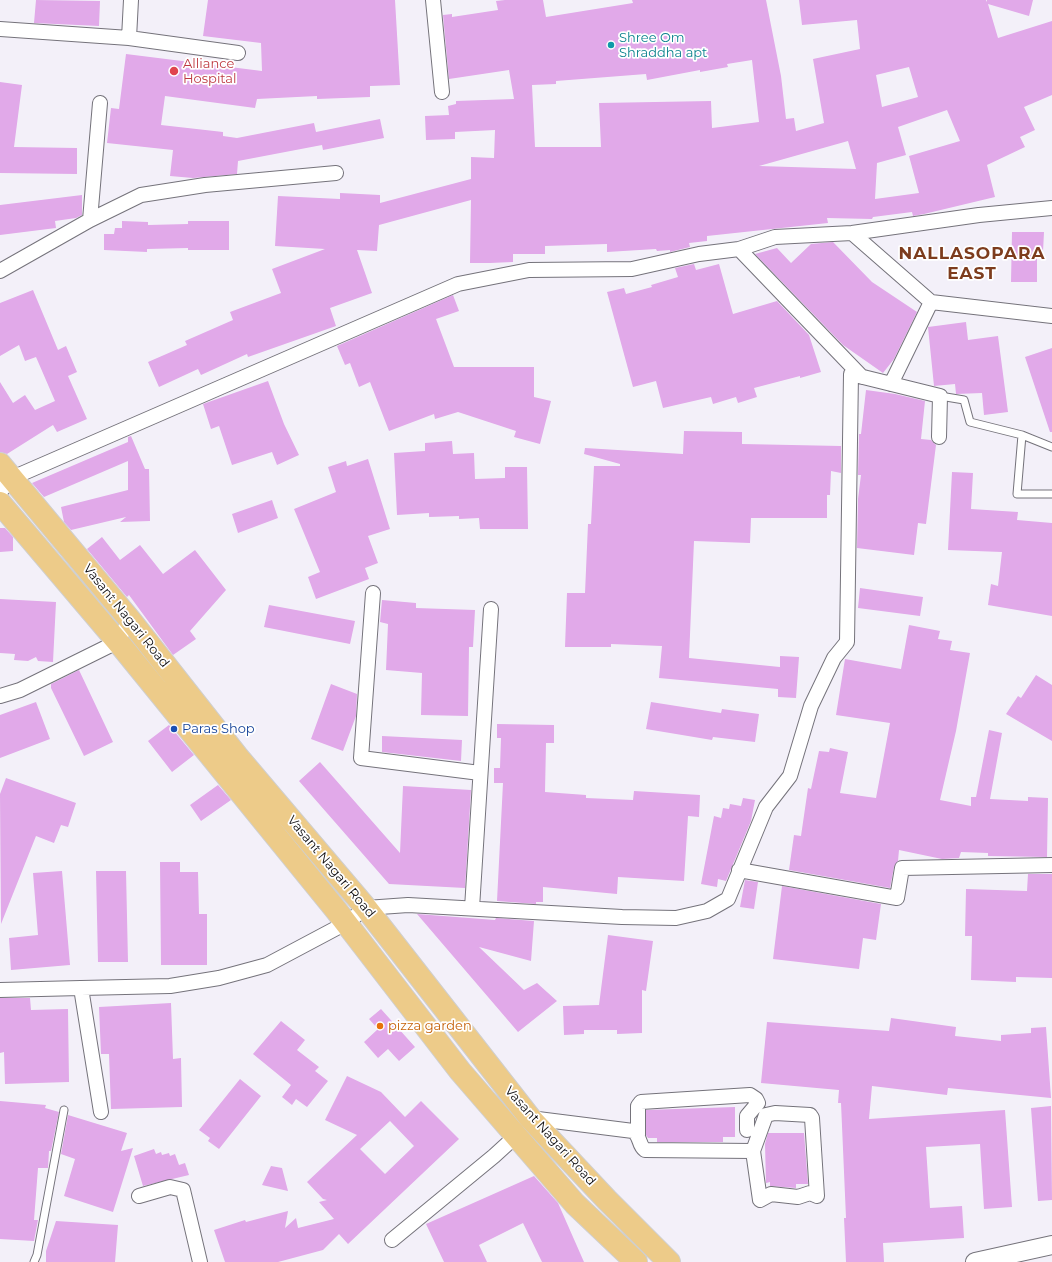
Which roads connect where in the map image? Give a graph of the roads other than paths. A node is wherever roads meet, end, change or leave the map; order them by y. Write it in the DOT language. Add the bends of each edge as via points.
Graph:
graph roads {
  1 [pos="131,0"];
  2 [pos="433,0"];
  3 [pos="0,28"];
  4 [pos="129,38"];
  5 [pos="238,53"];
  6 [pos="442,92"];
  7 [pos="100,103"];
  8 [pos="336,173"];
  9 [pos="1052,208"];
  10 [pos="90,220"];
  11 [pos="852,233"];
  12 [pos="739,249"];
  13 [pos="0,271"];
  14 [pos="931,302"];
  15 [pos="1052,316"];
  16 [pos="862,377"];
  17 [pos="890,384"];
  18 [pos="940,396"];
  19 [pos="1022,435"];
  20 [pos="939,437"];
  21 [pos="1052,447"];
  22 [pos="4,478"];
  23 [pos="1052,494"];
  24 [pos="0,502"];
  25 [pos="373,593"];
  26 [pos="491,608"];
  27 [pos="130,620"];
  28 [pos="118,642"];
  29 [pos="0,696"];
  30 [pos="480,773"];
  31 [pos="1052,865"];
  32 [pos="740,870"];
  33 [pos="366,908"];
  34 [pos="472,908"];
  35 [pos="346,923"];
  36 [pos="81,988"];
  37 [pos="0,990"];
  38 [pos="64,1110"];
  39 [pos="101,1112"];
  40 [pos="530,1118"];
  41 [pos="746,1130"];
  42 [pos="638,1134"];
  43 [pos="517,1135"];
  44 [pos="753,1151"];
  45 [pos="139,1196"];
  46 [pos="392,1240"];
  47 [pos="1052,1245"];
  48 [pos="34,1262"];
  49 [pos="200,1262"];
  50 [pos="636,1262"];
  51 [pos="669,1262"];
  52 [pos="975,1262"];
  1 -- 4 [label="street"];
  2 -- 6 [label="street"];
  3 -- 4 [label="street"];
  4 -- 5 [label="street"];
  7 -- 10 [label="street"];
  8 -- 10 [label="street" via="205,185 141,195"];
  9 -- 11 [label="street" via="979,215"];
  10 -- 13 [label="street"];
  11 -- 12 [label="street" via="775,238"];
  11 -- 14 [label="street"];
  12 -- 16 [label="street"];
  12 -- 22 [label="street" via="699,254 632,269 529,270 458,284"];
  14 -- 15 [label="street"];
  14 -- 17 [label="street"];
  16 -- 17 [label="street"];
  16 -- 32 [label="street" via="851,374 847,642 834,658 811,706 790,776 766,807"];
  17 -- 18 [label="street"];
  18 -- 19 [label="lane" via="964,400 970,422"];
  18 -- 20 [label="street"];
  19 -- 21 [label="lane"];
  19 -- 23 [label="lane" via="1017,494"];
  22 -- 27 [label="main road, Vasant Nagari Road"];
  24 -- 28 [label="main road, Vasant Nagari Road"];
  25 -- 30 [label="street" via="361,758"];
  26 -- 30 [label="street"];
  27 -- 28 [label="street"];
  27 -- 33 [label="main road, Vasant Nagari Road" via="237,756"];
  28 -- 29 [label="street" via="20,690"];
  28 -- 35 [label="main road, Vasant Nagari Road"];
  30 -- 34 [label="street"];
  31 -- 32 [label="street" via="902,868 897,898"];
  32 -- 34 [label="street" via="728,899 707,911 676,918"];
  33 -- 34 [label="street" via="408,905"];
  33 -- 35 [label="street"];
  33 -- 40 [label="main road, Vasant Nagari Road"];
  35 -- 36 [label="street" via="267,965 219,978 170,986"];
  35 -- 43 [label="main road, Vasant Nagari Road" via="460,1071"];
  36 -- 37 [label="street"];
  36 -- 39 [label="street"];
  38 -- 48 [label="lane"];
  40 -- 42 [label="street" via="633,1131"];
  40 -- 51 [label="main road, Vasant Nagari Road" via="606,1200"];
  41 -- 42 [label="street" via="746,1116 758,1103 750,1095 641,1102 638,1106"];
  42 -- 44 [label="street" via="641,1147 645,1150"];
  43 -- 46 [label="street"];
  43 -- 50 [label="main road, Vasant Nagari Road" via="575,1204"];
  44 -- 44 [label="street" via="760,1200 771,1194 798,1197 810,1193 817,1196 813,1120 810,1115 766,1115"];
  45 -- 49 [label="street" via="170,1187 183,1190"];
  47 -- 52 [label="street"];
}
